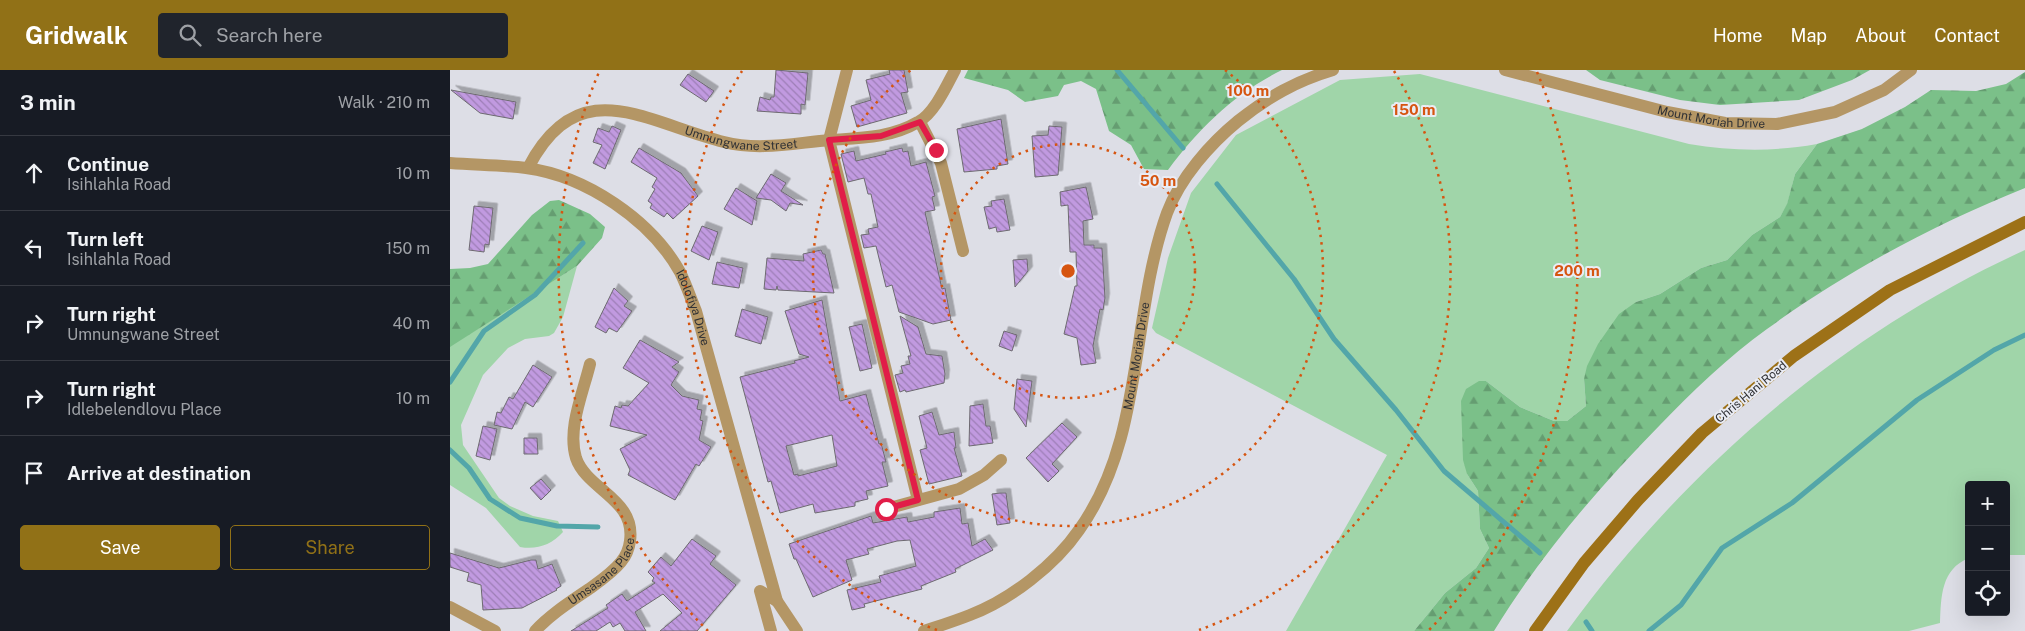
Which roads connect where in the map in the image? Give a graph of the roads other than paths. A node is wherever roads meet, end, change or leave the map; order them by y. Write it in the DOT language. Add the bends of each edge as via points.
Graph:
graph roads {
  1 [pos="847,70"];
  2 [pos="956,70"];
  3 [pos="1333,70"];
  4 [pos="1505,70"];
  5 [pos="1912,70"];
  6 [pos="920,122"];
  7 [pos="829,140"];
  8 [pos="450,163"];
  9 [pos="528,168"];
  10 [pos="2025,222"];
  11 [pos="963,251"];
  12 [pos="590,364"];
  13 [pos="1001,460"];
  14 [pos="918,500"];
  15 [pos="886,509"];
  16 [pos="777,602"];
  17 [pos="450,607"];
  18 [pos="494,631"];
  19 [pos="534,631"];
  20 [pos="771,631"];
  21 [pos="796,631"];
  22 [pos="924,631"];
  23 [pos="1535,631"];
  1 -- 7 [label="street"];
  2 -- 6 [label="street" via="930,112"];
  3 -- 22 [label="street, Mount Moriah Drive" via="1306,78 1262,101 1218,137 1188,175 1168,211 1153,261 1124,430 1106,484 1079,531 1048,565 1013,593 972,615"];
  4 -- 5 [label="street, Mount Moriah Drive" via="1667,112 1725,123 1768,124 1835,112 1884,90"];
  6 -- 7 [label="street, Umnungwane Street" via="881,136"];
  6 -- 11 [label="street" via="941,163"];
  7 -- 9 [label="street, Umnungwane Street" via="754,147 726,143 654,117 627,109 609,108 586,111 556,126"];
  7 -- 14 [label="street"];
  8 -- 9 [label="street, Idolofiya Drive"];
  9 -- 16 [label="street, Idolofiya Drive" via="566,178 630,214 658,240 680,272 700,326"];
  10 -- 23 [label="main road, Chris Hani Road" via="1890,290 1794,356 1702,433 1638,500 1584,563"];
  12 -- 19 [label="street, Umsasane Place" via="575,424 576,458 582,470 623,510 629,521 629,547 613,572"];
  13 -- 14 [label="street" via="973,482"];
  14 -- 15 [label="street"];
  16 -- 20 [label="street" via="760,591"];
  16 -- 21 [label="street, Idolofiya Drive"];
  17 -- 18 [label="street"];
}
